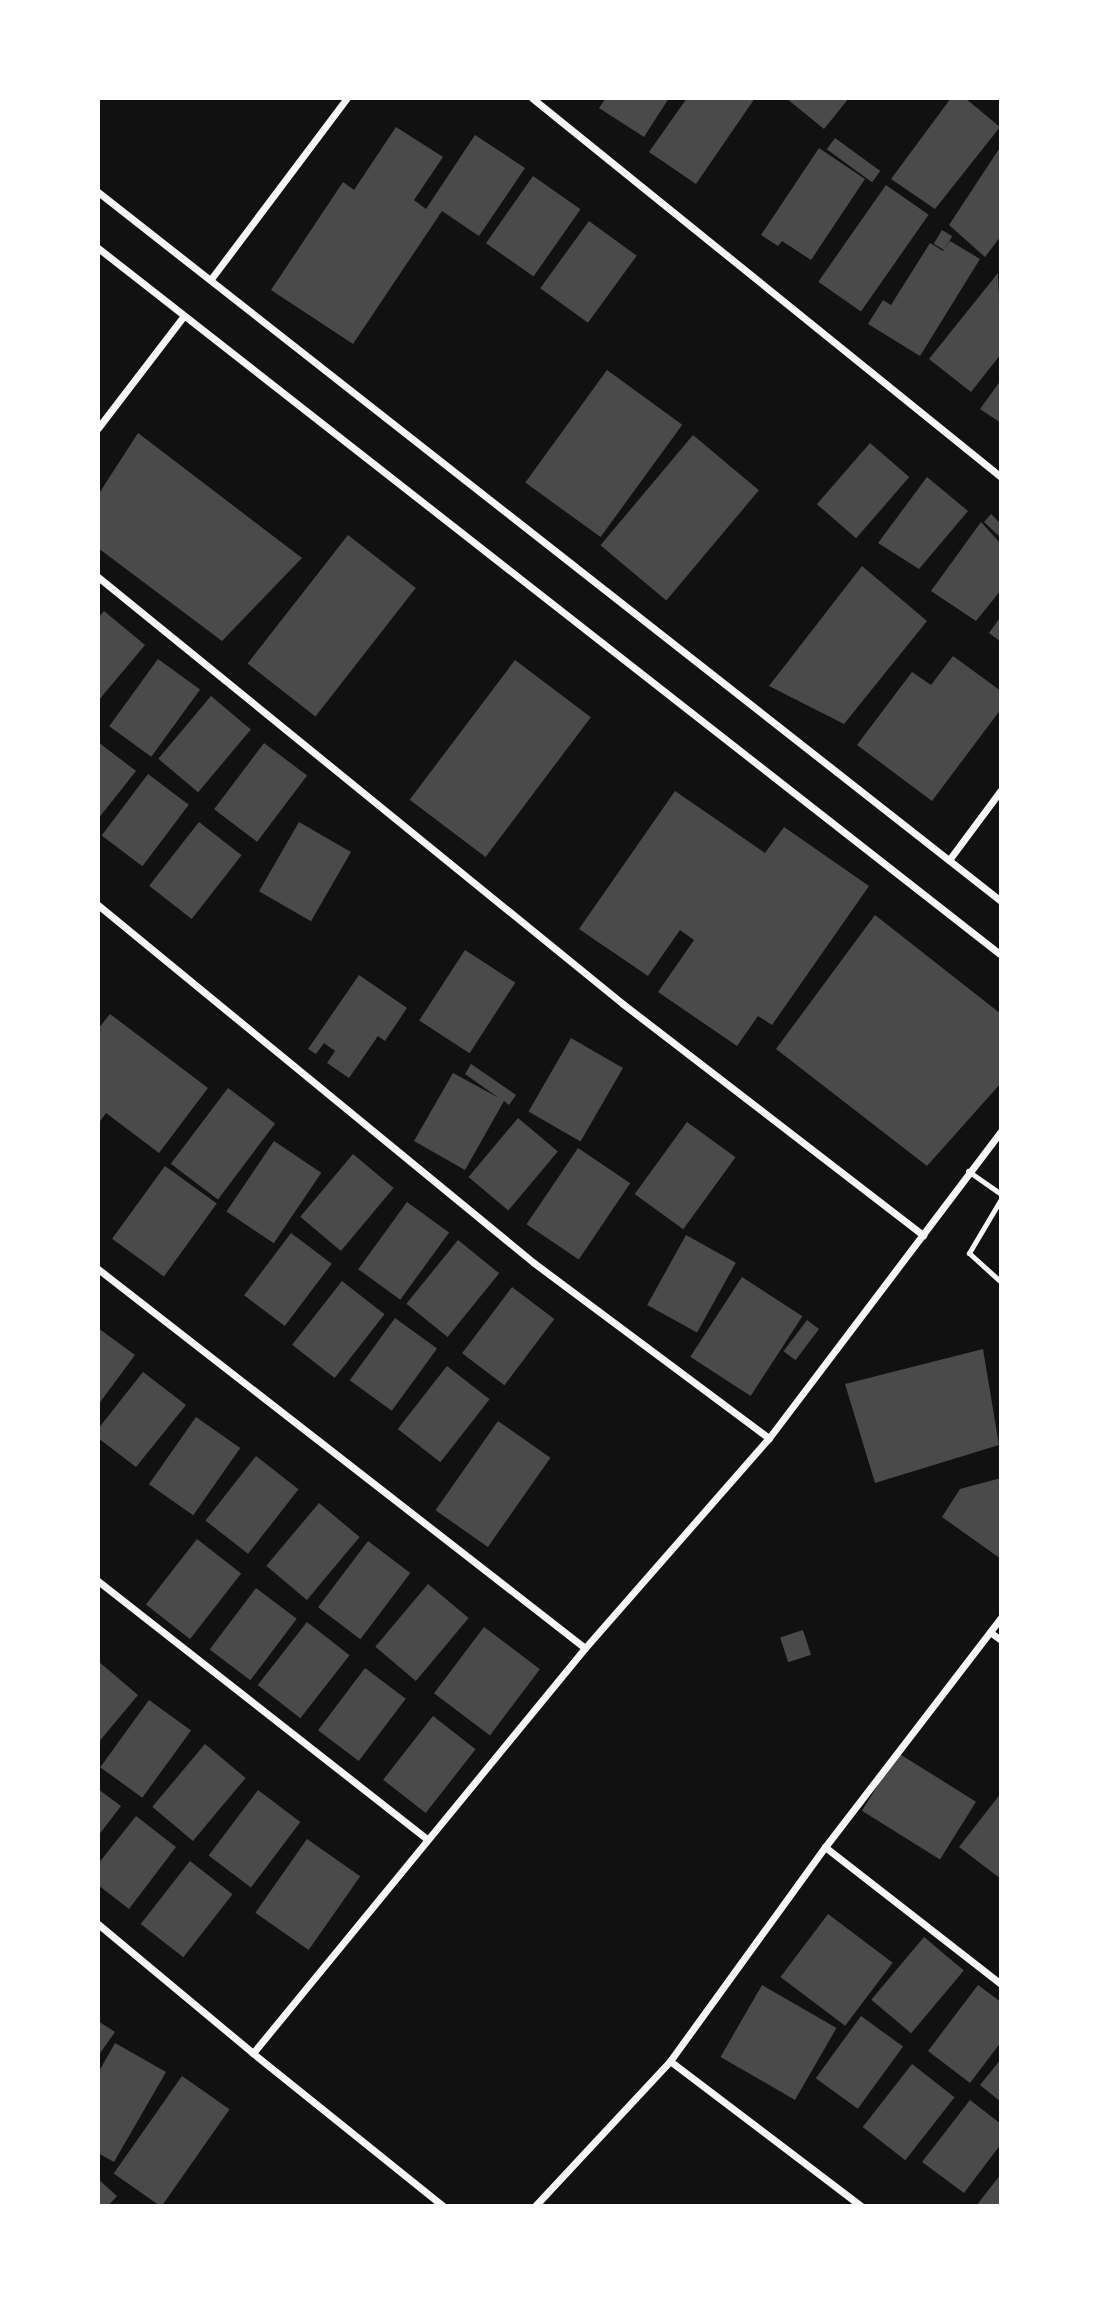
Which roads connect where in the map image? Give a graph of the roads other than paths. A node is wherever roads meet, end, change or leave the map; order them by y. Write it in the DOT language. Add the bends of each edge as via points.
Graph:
graph roads {
  1 [pos="347,98"];
  2 [pos="533,98"];
  3 [pos="98,192"];
  4 [pos="98,248"];
  5 [pos="211,279"];
  6 [pos="183,317"];
  7 [pos="98,428"];
  8 [pos="1001,477"];
  9 [pos="98,577"];
  10 [pos="1001,790"];
  11 [pos="949,860"];
  12 [pos="1001,901"];
  13 [pos="98,905"];
  14 [pos="1001,955"];
  15 [pos="1001,1130"];
  16 [pos="968,1171"];
  17 [pos="1001,1197"];
  18 [pos="923,1235"];
  19 [pos="98,1269"];
  20 [pos="1001,1282"];
  21 [pos="769,1438"];
  22 [pos="98,1581"];
  23 [pos="1001,1618"];
  24 [pos="990,1632"];
  25 [pos="1001,1640"];
  26 [pos="585,1648"];
  27 [pos="427,1839"];
  28 [pos="825,1847"];
  29 [pos="98,1924"];
  30 [pos="1001,1984"];
  31 [pos="253,2053"];
  32 [pos="670,2061"];
  33 [pos="443,2206"];
  34 [pos="535,2206"];
  35 [pos="861,2206"];
  1 -- 5 [label="street"];
  2 -- 8 [label="street"];
  3 -- 5 [label="street"];
  4 -- 6 [label="street"];
  5 -- 11 [label="street"];
  6 -- 7 [label="street"];
  6 -- 14 [label="street"];
  9 -- 18 [label="street" via="624,1004"];
  10 -- 11 [label="street"];
  11 -- 12 [label="street"];
  13 -- 21 [label="street" via="534,1263"];
  15 -- 16 [label="street"];
  16 -- 17 [label="lane"];
  16 -- 18 [label="street"];
  17 -- 20 [label="lane" via="969,1253"];
  18 -- 21 [label="street"];
  19 -- 26 [label="street"];
  21 -- 26 [label="street"];
  22 -- 27 [label="street"];
  23 -- 24 [label="street"];
  24 -- 25 [label="street"];
  24 -- 28 [label="street"];
  26 -- 27 [label="street"];
  27 -- 31 [label="street"];
  28 -- 30 [label="street"];
  28 -- 32 [label="street"];
  29 -- 31 [label="street"];
  31 -- 33 [label="street"];
  32 -- 34 [label="street"];
  32 -- 35 [label="street"];
}
